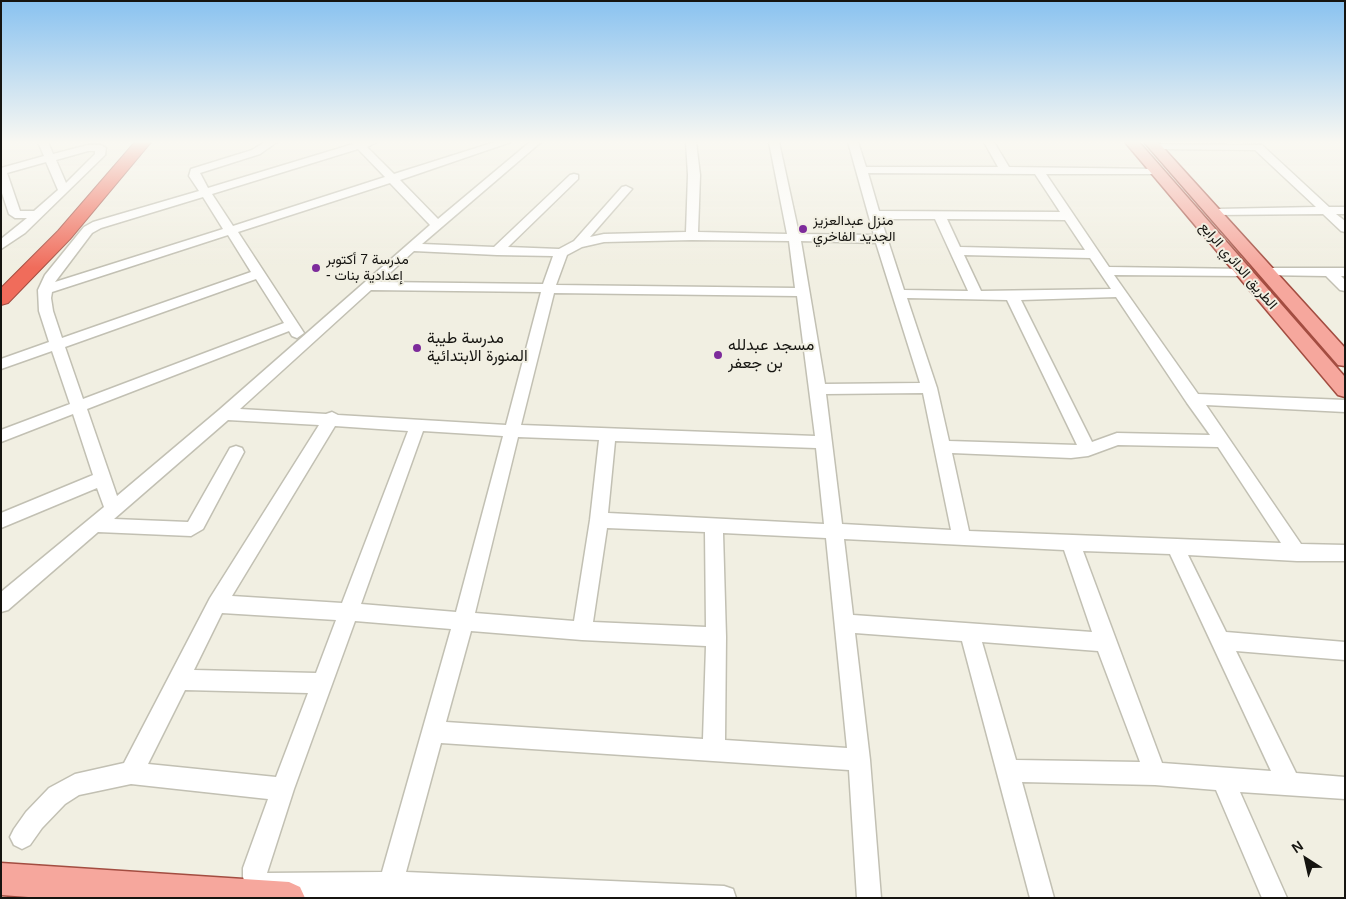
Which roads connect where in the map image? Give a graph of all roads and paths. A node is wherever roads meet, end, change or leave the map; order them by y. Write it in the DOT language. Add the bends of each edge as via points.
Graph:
graph roads {
  1 [pos="3,184"];
  2 [pos="62,184"];
  3 [pos="69,184"];
  4 [pos="91,184"];
  5 [pos="107,184"];
  6 [pos="200,184"];
  7 [pos="231,184"];
  8 [pos="370,184"];
  9 [pos="398,184"];
  10 [pos="484,184"];
  11 [pos="567,184"];
  12 [pos="694,184"];
  13 [pos="783,184"];
  14 [pos="864,184"];
  15 [pos="1047,184"];
  16 [pos="1167,184"];
  17 [pos="1186,184"];
  18 [pos="1297,184"];
  19 [pos="64,189"];
  20 [pos="626,189"];
  21 [pos="206,192"];
  22 [pos="6,208"];
  23 [pos="1326,210"];
  24 [pos="1345,210"];
  25 [pos="1216,213"];
  26 [pos="36,215"];
  27 [pos="874,215"];
  28 [pos="939,215"];
  29 [pos="1067,216"];
  30 [pos="437,225"];
  31 [pos="1345,228"];
  32 [pos="232,230"];
  33 [pos="692,236"];
  34 [pos="794,238"];
  35 [pos="881,239"];
  36 [pos="578,244"];
  37 [pos="1,245"];
  38 [pos="412,247"];
  39 [pos="497,251"];
  40 [pos="956,251"];
  41 [pos="561,253"];
  42 [pos="1093,254"];
  43 [pos="1106,272"];
  44 [pos="1244,272"];
  45 [pos="1268,272"];
  46 [pos="1329,272"];
  47 [pos="1345,272"];
  48 [pos="259,274"];
  49 [pos="1,281"];
  50 [pos="371,286"];
  51 [pos="1345,287"];
  52 [pos="548,289"];
  53 [pos="45,290"];
  54 [pos="802,292"];
  55 [pos="1120,293"];
  56 [pos="899,294"];
  57 [pos="976,296"];
  58 [pos="1012,296"];
  59 [pos="1,299"];
  60 [pos="292,324"];
  61 [pos="1296,333"];
  62 [pos="1322,333"];
  63 [pos="304,343"];
  64 [pos="56,344"];
  65 [pos="1345,360"];
  66 [pos="1,364"];
  67 [pos="929,388"];
  68 [pos="818,389"];
  69 [pos="1345,390"];
  70 [pos="1192,399"];
  71 [pos="1345,406"];
  72 [pos="76,407"];
  73 [pos="224,414"];
  74 [pos="332,418"];
  75 [pos="418,424"];
  76 [pos="513,431"];
  77 [pos="608,434"];
  78 [pos="1,436"];
  79 [pos="1221,441"];
  80 [pos="823,442"];
  81 [pos="942,447"];
  82 [pos="1088,450"];
  83 [pos="236,452"];
  84 [pos="101,479"];
  85 [pos="112,509"];
  86 [pos="599,520"];
  87 [pos="1,521"];
  88 [pos="95,524"];
  89 [pos="714,526"];
  90 [pos="834,532"];
  91 [pos="962,537"];
  92 [pos="1071,543"];
  93 [pos="1176,548"];
  94 [pos="1297,553"];
  95 [pos="1345,553"];
  96 [pos="1,604"];
  97 [pos="217,604"];
  98 [pos="348,612"];
  99 [pos="463,623"];
  100 [pos="844,624"];
  101 [pos="582,631"];
  102 [pos="970,633"];
  103 [pos="716,637"];
  104 [pos="1104,642"];
  105 [pos="1222,642"];
  106 [pos="1345,651"];
  107 [pos="180,680"];
  108 [pos="322,683"];
  109 [pos="432,732"];
  110 [pos="714,751"];
  111 [pos="859,760"];
  112 [pos="1008,771"];
  113 [pos="131,773"];
  114 [pos="1155,774"];
  115 [pos="1224,780"];
  116 [pos="1289,784"];
  117 [pos="1345,788"];
  118 [pos="283,789"];
  119 [pos="22,837"];
  120 [pos="2,880"];
  121 [pos="389,891"];
  122 [pos="289,898"];
  123 [pos="724,898"];
  124 [pos="868,898"];
  125 [pos="1042,898"];
  126 [pos="1275,898"];
  1 -- 22 [label="street"];
  2 -- 19 [label="street"];
  3 -- 19 [label="street"];
  4 -- 49 [label="highway" via="24,260"];
  5 -- 59 [label="highway" via="64,235"];
  6 -- 21 [label="street"];
  7 -- 21 [label="street"];
  8 -- 32 [label="street"];
  9 -- 30 [label="street"];
  10 -- 30 [label="street"];
  11 -- 39 [label="street"];
  12 -- 33 [label="street"];
  13 -- 34 [label="street"];
  14 -- 27 [label="street"];
  15 -- 29 [label="street"];
  16 -- 44 [label="main road, الطريق الدائري الرابع"];
  17 -- 25 [label="main road, الطريق الدائري الرابع"];
  18 -- 23 [label="street"];
  19 -- 26 [label="street"];
  20 -- 36 [label="street"];
  21 -- 32 [label="street"];
  21 -- 53 [label="street" via="92,227 58,267"];
  22 -- 26 [label="street" via="18,216"];
  23 -- 24 [label="street"];
  23 -- 25 [label="street"];
  23 -- 31 [label="street"];
  25 -- 45 [label="main road, الطريق الدائري الرابع"];
  26 -- 37 [label="street"];
  27 -- 28 [label="street"];
  27 -- 35 [label="street"];
  28 -- 29 [label="street"];
  28 -- 40 [label="street"];
  29 -- 42 [label="street"];
  30 -- 38 [label="street"];
  32 -- 48 [label="street"];
  32 -- 53 [label="street"];
  33 -- 34 [label="street"];
  33 -- 36 [label="street" via="604,238"];
  34 -- 35 [label="street"];
  34 -- 54 [label="street"];
  35 -- 56 [label="street"];
  36 -- 41 [label="street"];
  38 -- 39 [label="street"];
  38 -- 50 [label="street"];
  39 -- 41 [label="street"];
  40 -- 42 [label="street"];
  40 -- 57 [label="street"];
  41 -- 52 [label="street"];
  42 -- 43 [label="street"];
  43 -- 44 [label="street"];
  43 -- 55 [label="street"];
  44 -- 61 [label="main road, الطريق الدائري الرابع"];
  45 -- 46 [label="street"];
  45 -- 62 [label="main road, الطريق الدائري الرابع"];
  46 -- 47 [label="street"];
  46 -- 51 [label="street"];
  48 -- 60 [label="street"];
  48 -- 64 [label="street"];
  50 -- 52 [label="street"];
  50 -- 63 [label="street"];
  52 -- 54 [label="street"];
  52 -- 76 [label="street"];
  53 -- 64 [label="street" via="46,311"];
  54 -- 68 [label="street"];
  55 -- 58 [label="street"];
  55 -- 70 [label="street"];
  56 -- 57 [label="street"];
  56 -- 67 [label="street"];
  57 -- 58 [label="street"];
  58 -- 82 [label="street"];
  60 -- 63 [label="street"];
  60 -- 72 [label="street"];
  61 -- 62 [label="main road"];
  61 -- 69 [label="main road, الطريق الدائري الرابع"];
  62 -- 65 [label="main road, الطريق الدائري الرابع"];
  63 -- 73 [label="street"];
  64 -- 66 [label="street"];
  64 -- 72 [label="street"];
  67 -- 68 [label="street"];
  67 -- 81 [label="street"];
  68 -- 80 [label="street"];
  70 -- 71 [label="street"];
  70 -- 79 [label="street"];
  72 -- 78 [label="street"];
  72 -- 84 [label="street"];
  73 -- 74 [label="street"];
  73 -- 85 [label="street"];
  74 -- 75 [label="street"];
  74 -- 97 [label="street"];
  75 -- 76 [label="street"];
  75 -- 98 [label="street"];
  76 -- 77 [label="street"];
  76 -- 99 [label="street"];
  77 -- 80 [label="street"];
  77 -- 86 [label="street"];
  79 -- 82 [label="street" via="1118,439"];
  79 -- 94 [label="street"];
  80 -- 90 [label="street"];
  81 -- 82 [label="street"];
  81 -- 91 [label="street"];
  83 -- 88 [label="street" via="197,524 190,530"];
  84 -- 85 [label="street"];
  84 -- 87 [label="street"];
  85 -- 88 [label="street"];
  86 -- 89 [label="street"];
  86 -- 101 [label="street"];
  88 -- 96 [label="street"];
  89 -- 90 [label="street"];
  89 -- 103 [label="street"];
  90 -- 91 [label="street"];
  90 -- 100 [label="street"];
  91 -- 92 [label="street"];
  92 -- 93 [label="street"];
  92 -- 104 [label="street"];
  93 -- 94 [label="street"];
  93 -- 105 [label="street"];
  94 -- 95 [label="street"];
  97 -- 98 [label="street"];
  97 -- 107 [label="street"];
  98 -- 99 [label="street"];
  98 -- 108 [label="street"];
  99 -- 101 [label="street"];
  99 -- 109 [label="street"];
  100 -- 102 [label="street"];
  100 -- 111 [label="street"];
  101 -- 103 [label="street"];
  102 -- 104 [label="street"];
  102 -- 112 [label="street"];
  103 -- 110 [label="street"];
  104 -- 114 [label="street"];
  105 -- 106 [label="street"];
  105 -- 116 [label="street"];
  107 -- 108 [label="street"];
  107 -- 113 [label="street"];
  108 -- 118 [label="street"];
  109 -- 110 [label="street"];
  109 -- 121 [label="street"];
  110 -- 111 [label="street"];
  111 -- 124 [label="street"];
  112 -- 114 [label="street"];
  112 -- 125 [label="street"];
  113 -- 118 [label="street"];
  113 -- 119 [label="street" via="75,785 57,796"];
  114 -- 115 [label="street"];
  115 -- 116 [label="street"];
  115 -- 126 [label="street"];
  116 -- 117 [label="street"];
  118 -- 121 [label="street" via="255,868 255,877 261,885"];
  120 -- 122 [label="main road"];
  121 -- 123 [label="street"];
}
